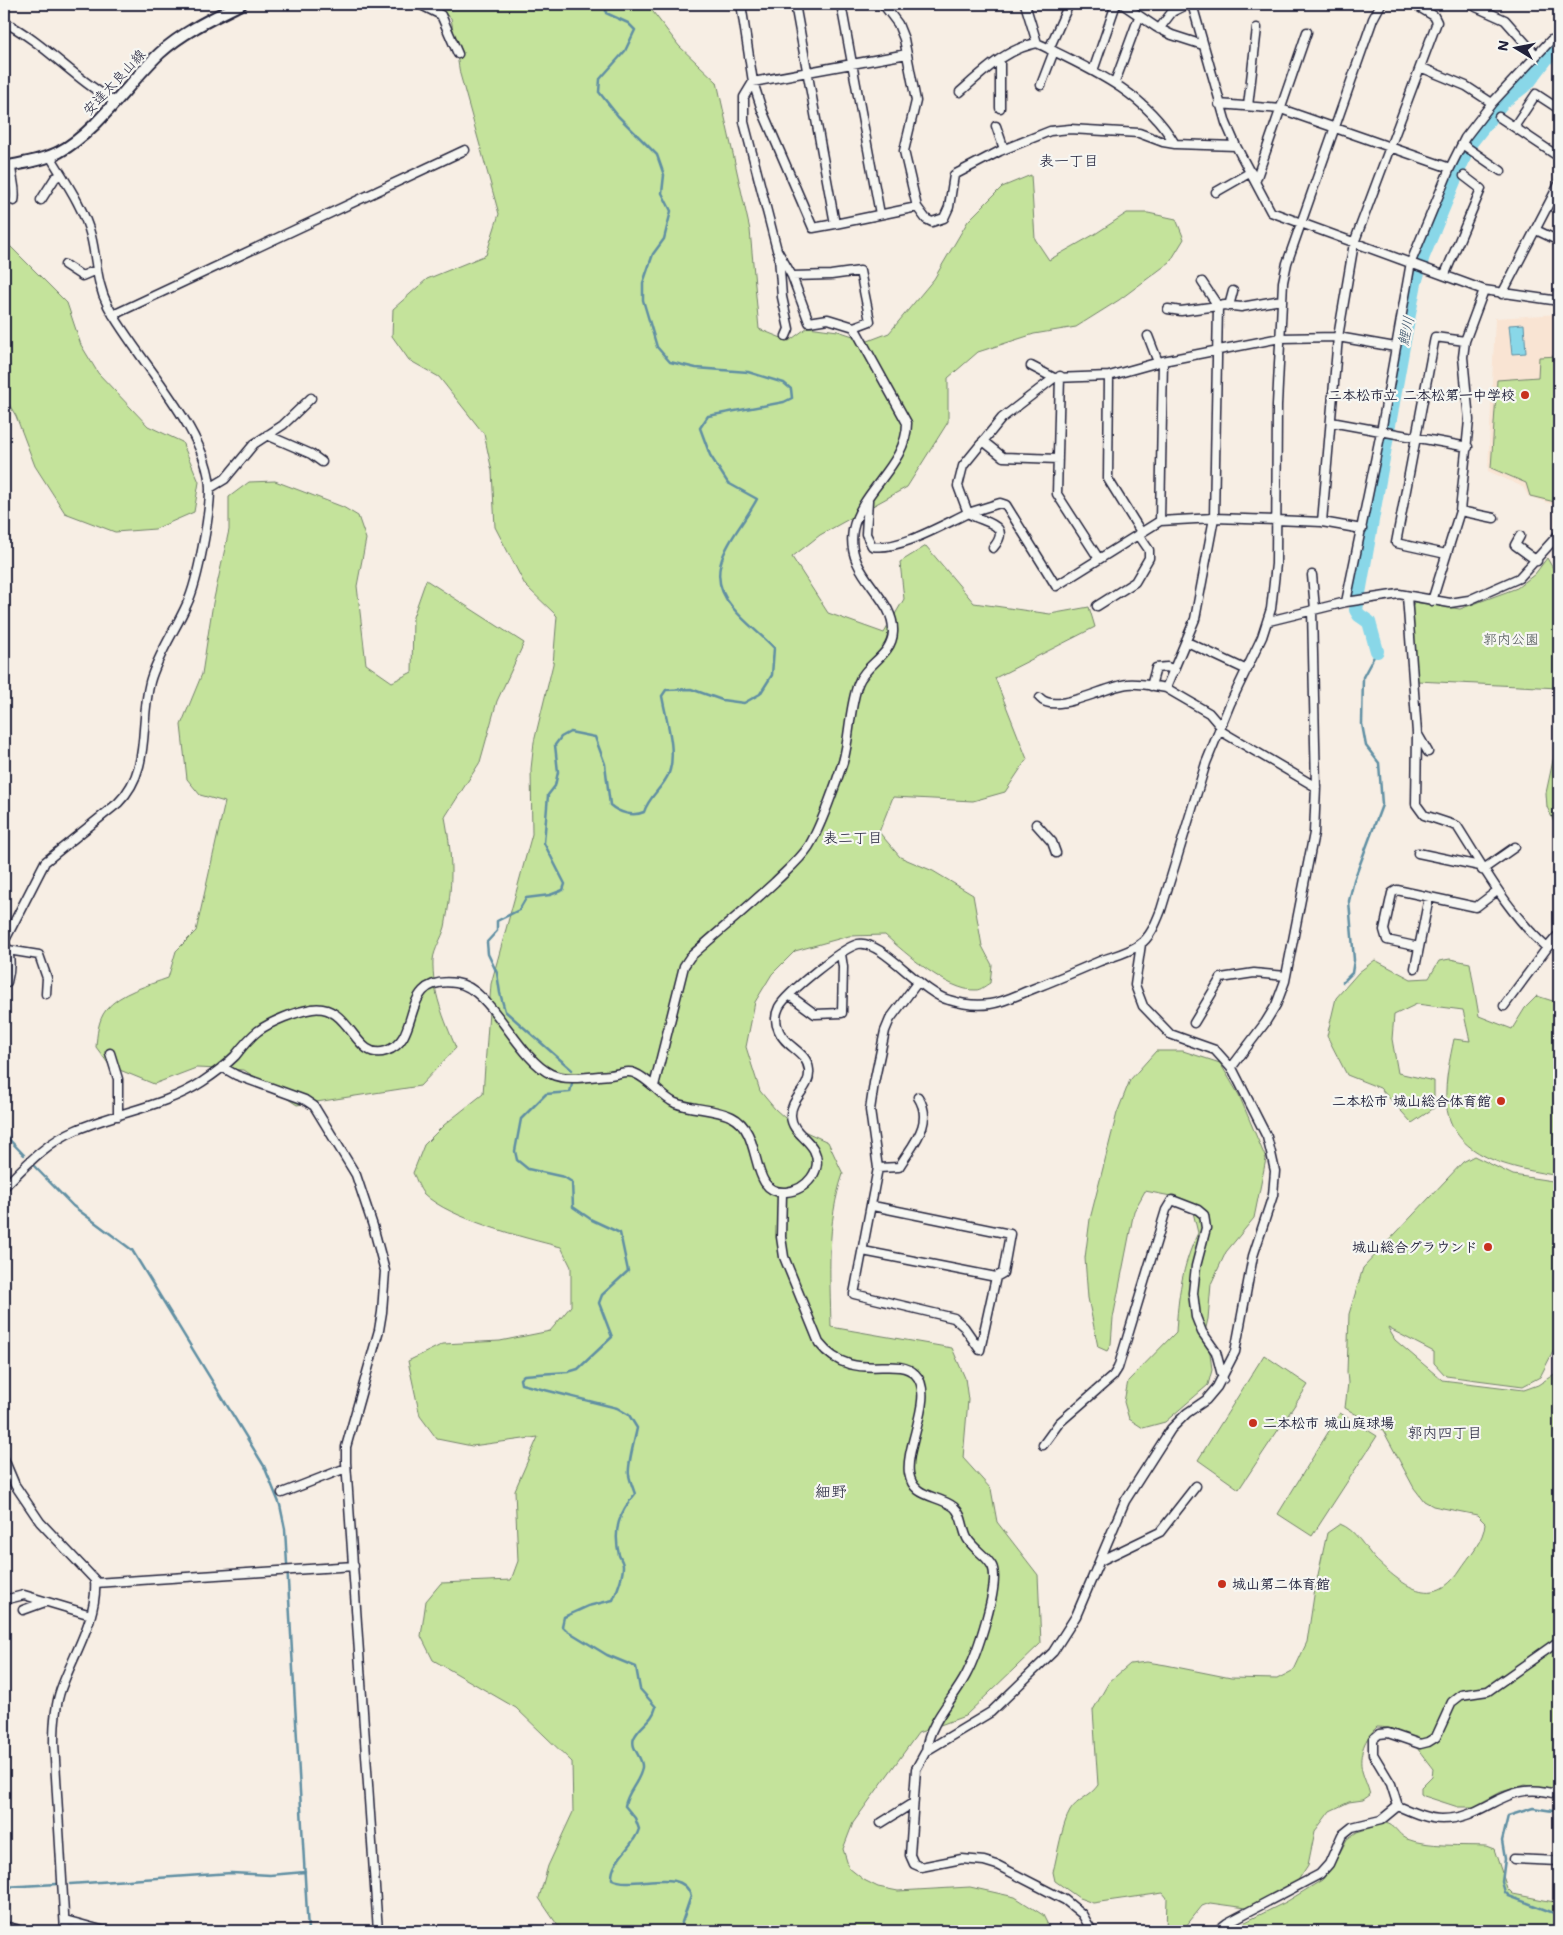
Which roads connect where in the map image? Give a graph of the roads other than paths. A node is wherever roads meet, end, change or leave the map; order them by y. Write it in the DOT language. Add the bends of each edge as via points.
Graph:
graph roads {
  1 [pos="241,4"];
  2 [pos="419,4"];
  3 [pos="741,4"];
  4 [pos="795,4"];
  5 [pos="841,4"];
  6 [pos="883,4"];
  7 [pos="1025,4"];
  8 [pos="1069,4"];
  9 [pos="1116,4"];
  10 [pos="1122,4"];
  11 [pos="1188,4"];
  12 [pos="1192,4"];
  13 [pos="1381,4"];
  14 [pos="1414,4"];
  15 [pos="1489,4"];
  16 [pos="1476,7"];
  17 [pos="1486,12"];
  18 [pos="1139,17"];
  19 [pos="4,22"];
  20 [pos="1257,28"];
  21 [pos="1159,29"];
  22 [pos="1307,32"];
  23 [pos="1551,40"];
  24 [pos="1037,43"];
  25 [pos="1203,45"];
  26 [pos="1052,50"];
  27 [pos="458,54"];
  28 [pos="907,54"];
  29 [pos="1536,55"];
  30 [pos="1000,59"];
  31 [pos="852,65"];
  32 [pos="1420,67"];
  33 [pos="1094,70"];
  34 [pos="808,73"];
  35 [pos="753,82"];
  36 [pos="1115,82"];
  37 [pos="1041,85"];
  38 [pos="960,92"];
  39 [pos="114,101"];
  40 [pos="1492,103"];
  41 [pos="1219,104"];
  42 [pos="1248,106"];
  43 [pos="1000,108"];
  44 [pos="1281,109"];
  45 [pos="1559,109"];
  46 [pos="1499,117"];
  47 [pos="996,126"];
  48 [pos="1514,127"];
  49 [pos="1333,129"];
  50 [pos="1176,144"];
  51 [pos="1236,146"];
  52 [pos="1466,146"];
  53 [pos="1390,148"];
  54 [pos="465,150"];
  55 [pos="1004,150"];
  56 [pos="50,156"];
  57 [pos="1559,158"];
  58 [pos="7,166"];
  59 [pos="1450,168"];
  60 [pos="1501,171"];
  61 [pos="1251,172"];
  62 [pos="61,175"];
  63 [pos="1464,176"];
  64 [pos="1256,180"];
  65 [pos="1559,184"];
  66 [pos="1216,192"];
  67 [pos="41,200"];
  68 [pos="14,201"];
  69 [pos="917,207"];
  70 [pos="880,214"];
  71 [pos="1301,222"];
  72 [pos="835,224"];
  73 [pos="1536,230"];
  74 [pos="1559,241"];
  75 [pos="1354,244"];
  76 [pos="779,257"];
  77 [pos="1411,262"];
  78 [pos="65,265"];
  79 [pos="96,270"];
  80 [pos="1445,274"];
  81 [pos="792,276"];
  82 [pos="1202,282"];
  83 [pos="1484,290"];
  84 [pos="1233,291"];
  85 [pos="1502,294"];
  86 [pos="1281,300"];
  87 [pos="1559,301"];
  88 [pos="1218,306"];
  89 [pos="1229,306"];
  90 [pos="1168,309"];
  91 [pos="113,315"];
  92 [pos="854,327"];
  93 [pos="786,336"];
  94 [pos="1148,336"];
  95 [pos="1338,337"];
  96 [pos="1280,338"];
  97 [pos="1465,341"];
  98 [pos="1395,347"];
  99 [pos="1216,350"];
  100 [pos="1160,361"];
  101 [pos="1032,366"];
  102 [pos="1109,376"];
  103 [pos="1057,377"];
  104 [pos="311,398"];
  105 [pos="1331,422"];
  106 [pos="1380,432"];
  107 [pos="267,436"];
  108 [pos="1417,438"];
  109 [pos="984,441"];
  110 [pos="1468,446"];
  111 [pos="1058,459"];
  112 [pos="322,462"];
  113 [pos="210,488"];
  114 [pos="869,498"];
  115 [pos="1460,511"];
  116 [pos="968,513"];
  117 [pos="1214,518"];
  118 [pos="1494,518"];
  119 [pos="1276,520"];
  120 [pos="1160,521"];
  121 [pos="1322,522"];
  122 [pos="1362,529"];
  123 [pos="1140,533"];
  124 [pos="1559,534"];
  125 [pos="1520,536"];
  126 [pos="992,548"];
  127 [pos="1446,554"];
  128 [pos="1099,560"];
  129 [pos="1537,561"];
  130 [pos="1312,575"];
  131 [pos="1407,596"];
  132 [pos="1432,601"];
  133 [pos="1346,602"];
  134 [pos="1097,606"];
  135 [pos="1313,609"];
  136 [pos="1268,621"];
  137 [pos="1187,642"];
  138 [pos="1174,670"];
  139 [pos="1247,670"];
  140 [pos="1151,686"];
  141 [pos="1166,688"];
  142 [pos="1040,698"];
  143 [pos="1220,729"];
  144 [pos="1417,733"];
  145 [pos="1428,752"];
  146 [pos="1316,787"];
  147 [pos="1036,824"];
  148 [pos="1514,846"];
  149 [pos="1056,852"];
  150 [pos="1418,853"];
  151 [pos="1481,868"];
  152 [pos="1496,891"];
  153 [pos="1429,897"];
  154 [pos="1559,934"];
  155 [pos="4,942"];
  156 [pos="1141,944"];
  157 [pos="1419,947"];
  158 [pos="1547,948"];
  159 [pos="8,950"];
  160 [pos="841,954"];
  161 [pos="1415,968"];
  162 [pos="1286,976"];
  163 [pos="7,982"];
  164 [pos="917,983"];
  165 [pos="46,994"];
  166 [pos="789,995"];
  167 [pos="1504,1006"];
  168 [pos="1194,1023"];
  169 [pos="110,1053"];
  170 [pos="222,1067"];
  171 [pos="1231,1068"];
  172 [pos="654,1086"];
  173 [pos="918,1097"];
  174 [pos="118,1116"];
  175 [pos="878,1168"];
  176 [pos="4,1187"];
  177 [pos="782,1193"];
  178 [pos="873,1206"];
  179 [pos="863,1251"];
  180 [pos="996,1278"];
  181 [pos="1223,1379"];
  182 [pos="1043,1445"];
  183 [pos="4,1459"];
  184 [pos="346,1468"];
  185 [pos="1196,1486"];
  186 [pos="282,1493"];
  187 [pos="1100,1561"];
  188 [pos="354,1566"];
  189 [pos="95,1583"];
  190 [pos="4,1600"];
  191 [pos="45,1602"];
  192 [pos="23,1610"];
  193 [pos="91,1614"];
  194 [pos="1559,1641"];
  195 [pos="926,1751"];
  196 [pos="1559,1795"];
  197 [pos="913,1803"];
  198 [pos="1398,1806"];
  199 [pos="881,1823"];
  200 [pos="1514,1859"];
  201 [pos="1559,1861"];
  202 [pos="65,1920"];
  203 [pos="4,1928"];
  204 [pos="16,1931"];
  205 [pos="65,1931"];
  206 [pos="105,1931"];
  207 [pos="378,1931"];
  208 [pos="1092,1931"];
  209 [pos="1217,1931"];
  1 -- 39 [label="main road, 安達太良山線" via="171,44"];
  2 -- 27 [label="street" via="441,15"];
  3 -- 35 [label="street"];
  4 -- 34 [label="street"];
  5 -- 31 [label="street"];
  6 -- 28 [label="street" via="898,24"];
  7 -- 24 [label="street"];
  8 -- 26 [label="street"];
  9 -- 33 [label="street"];
  10 -- 18 [label="street"];
  11 -- 21 [label="street" via="1172,12"];
  12 -- 25 [label="street"];
  13 -- 49 [label="street"];
  14 -- 32 [label="street" via="1434,16 1437,22"];
  15 -- 17 [label="street"];
  16 -- 17 [label="street"];
  17 -- 29 [label="street" via="1505,20"];
  18 -- 21 [label="street"];
  18 -- 36 [label="street"];
  19 -- 39 [label="street" via="31,38"];
  20 -- 42 [label="street"];
  21 -- 25 [label="street"];
  22 -- 44 [label="street"];
  23 -- 29 [label="street"];
  24 -- 26 [label="street"];
  24 -- 30 [label="street" via="1016,48"];
  25 -- 41 [label="street"];
  26 -- 33 [label="street"];
  26 -- 37 [label="street"];
  28 -- 31 [label="street"];
  28 -- 69 [label="street" via="916,101 904,151"];
  29 -- 40 [label="street"];
  30 -- 38 [label="street"];
  30 -- 43 [label="street"];
  31 -- 34 [label="street"];
  31 -- 70 [label="street"];
  32 -- 40 [label="street" via="1466,86"];
  32 -- 53 [label="street"];
  33 -- 36 [label="street"];
  34 -- 35 [label="street"];
  34 -- 72 [label="street"];
  35 -- 72 [label="street" via="813,228"];
  35 -- 76 [label="street" via="744,97 744,122"];
  36 -- 50 [label="street" via="1153,114"];
  39 -- 56 [label="main road, 安達太良山線" via="89,129"];
  40 -- 52 [label="street"];
  41 -- 42 [label="street"];
  41 -- 51 [label="street"];
  42 -- 44 [label="street"];
  44 -- 49 [label="street" via="1327,124"];
  44 -- 64 [label="street"];
  45 -- 48 [label="street" via="1536,94"];
  46 -- 48 [label="street"];
  47 -- 55 [label="street"];
  48 -- 57 [label="street"];
  49 -- 53 [label="street"];
  49 -- 71 [label="street"];
  50 -- 51 [label="street"];
  50 -- 55 [label="street" via="1139,133 1070,129 1050,132"];
  51 -- 61 [label="street"];
  52 -- 59 [label="street"];
  52 -- 60 [label="street"];
  53 -- 59 [label="street"];
  53 -- 75 [label="street"];
  54 -- 91 [label="street"];
  55 -- 69 [label="street" via="954,175 944,218 932,222"];
  56 -- 58 [label="main road, 安達太良山線"];
  56 -- 62 [label="street"];
  58 -- 68 [label="street" via="16,194"];
  59 -- 77 [label="street"];
  61 -- 64 [label="street"];
  61 -- 66 [label="street"];
  62 -- 67 [label="street"];
  62 -- 79 [label="street" via="91,236"];
  63 -- 80 [label="street" via="1481,190"];
  64 -- 71 [label="street" via="1271,212"];
  65 -- 73 [label="street"];
  69 -- 70 [label="street"];
  70 -- 72 [label="street"];
  71 -- 75 [label="street"];
  71 -- 86 [label="street" via="1287,263"];
  73 -- 74 [label="street"];
  73 -- 85 [label="street"];
  75 -- 77 [label="street"];
  75 -- 95 [label="street"];
  76 -- 81 [label="street"];
  76 -- 93 [label="street" via="782,297 789,329"];
  77 -- 80 [label="street"];
  77 -- 98 [label="street"];
  78 -- 79 [label="street" via="82,276"];
  79 -- 91 [label="street" via="102,294"];
  80 -- 83 [label="street"];
  81 -- 92 [label="street" via="808,322 828,319"];
  81 -- 92 [label="street" via="860,271 870,321"];
  82 -- 88 [label="street"];
  83 -- 85 [label="street"];
  83 -- 97 [label="street"];
  84 -- 89 [label="street"];
  85 -- 87 [label="street"];
  86 -- 89 [label="street"];
  86 -- 96 [label="street"];
  88 -- 89 [label="street"];
  88 -- 90 [label="street" via="1181,311"];
  88 -- 99 [label="street"];
  91 -- 113 [label="street" via="195,440 206,466"];
  92 -- 114 [label="street" via="907,424 902,448"];
  94 -- 100 [label="street"];
  95 -- 96 [label="street"];
  95 -- 98 [label="street"];
  95 -- 105 [label="street"];
  96 -- 99 [label="street"];
  96 -- 119 [label="street"];
  97 -- 108 [label="street" via="1435,337"];
  97 -- 110 [label="street" via="1463,372 1470,420"];
  98 -- 106 [label="street"];
  99 -- 100 [label="street"];
  99 -- 117 [label="street"];
  100 -- 102 [label="street"];
  100 -- 120 [label="street"];
  101 -- 103 [label="street"];
  102 -- 103 [label="street"];
  102 -- 123 [label="street" via="1108,479"];
  103 -- 109 [label="street" via="1002,418"];
  103 -- 111 [label="street"];
  104 -- 107 [label="street"];
  105 -- 106 [label="street"];
  105 -- 121 [label="street"];
  106 -- 108 [label="street"];
  106 -- 122 [label="street"];
  107 -- 112 [label="street" via="311,454"];
  107 -- 113 [label="street" via="254,444 225,478"];
  108 -- 110 [label="street"];
  108 -- 127 [label="street" via="1396,543"];
  109 -- 111 [label="street" via="1003,456"];
  109 -- 116 [label="street" via="962,466 958,486"];
  110 -- 115 [label="street"];
  111 -- 128 [label="street" via="1057,494"];
  113 -- 155 [label="street" via="189,601 150,684 136,778 118,803 46,862"];
  114 -- 116 [label="street" via="866,534 872,546 902,542"];
  114 -- 172 [label="street" via="855,524 854,552 858,568 892,619 890,643 860,679 842,763 808,846 684,966"];
  115 -- 118 [label="street"];
  115 -- 127 [label="street"];
  116 -- 126 [label="street" via="991,521 998,529 999,538"];
  116 -- 128 [label="street" via="1000,502 1006,506 1056,586"];
  117 -- 119 [label="street"];
  117 -- 120 [label="street"];
  117 -- 137 [label="street" via="1202,590"];
  119 -- 121 [label="street"];
  119 -- 136 [label="street" via="1276,564"];
  120 -- 123 [label="street"];
  121 -- 122 [label="street"];
  122 -- 133 [label="street"];
  123 -- 128 [label="street"];
  123 -- 134 [label="street" via="1150,550 1135,582"];
  124 -- 129 [label="street"];
  125 -- 129 [label="street" via="1515,545"];
  127 -- 132 [label="street"];
  129 -- 132 [label="street" via="1519,578 1469,600"];
  130 -- 135 [label="street"];
  131 -- 132 [label="street"];
  131 -- 133 [label="street" via="1399,594"];
  131 -- 144 [label="street"];
  133 -- 135 [label="street"];
  135 -- 136 [label="street"];
  135 -- 146 [label="street"];
  136 -- 139 [label="street"];
  137 -- 138 [label="street"];
  137 -- 139 [label="street"];
  138 -- 140 [label="street" via="1156,668"];
  138 -- 141 [label="street"];
  139 -- 143 [label="street"];
  140 -- 141 [label="street"];
  140 -- 142 [label="street" via="1114,686 1069,703 1050,704"];
  141 -- 143 [label="street" via="1209,713"];
  143 -- 146 [label="street"];
  143 -- 156 [label="street" via="1206,763 1156,924"];
  144 -- 145 [label="street"];
  144 -- 151 [label="street" via="1416,804 1424,815 1457,826"];
  146 -- 162 [label="street" via="1314,833"];
  147 -- 149 [label="street" via="1052,842"];
  148 -- 151 [label="street"];
  150 -- 151 [label="street"];
  151 -- 152 [label="street"];
  152 -- 153 [label="street" via="1476,907"];
  152 -- 158 [label="street"];
  153 -- 157 [label="street"];
  153 -- 157 [label="street" via="1396,890 1392,893 1384,930 1387,940"];
  154 -- 158 [label="street"];
  155 -- 159 [label="street"];
  156 -- 164 [label="street" via="993,1004 966,1004 944,999"];
  156 -- 171 [label="street" via="1135,985 1143,1006 1170,1034 1215,1050"];
  157 -- 161 [label="street"];
  158 -- 167 [label="street"];
  159 -- 163 [label="street" via="10,973"];
  159 -- 165 [label="street" via="39,955 47,978"];
  160 -- 164 [label="street" via="856,945 871,946"];
  160 -- 166 [label="street"];
  160 -- 166 [label="street" via="842,1013 815,1014"];
  162 -- 168 [label="street" via="1254,973 1221,978"];
  162 -- 171 [label="street" via="1269,1017"];
  164 -- 175 [label="street" via="890,1019 874,1083 870,1110"];
  166 -- 177 [label="street" via="779,1008 777,1025 782,1037 804,1057 809,1073 808,1083 792,1105 791,1115 794,1128 814,1150 816,1164 810,1180"];
  169 -- 174 [label="street" via="118,1079"];
  170 -- 172 [label="street" via="259,1030 311,1009 335,1013 365,1049 375,1053 388,1051 398,1045 406,1034 414,1004 421,993 430,986 450,982 468,986 479,994 522,1048 549,1073 580,1077 632,1071"];
  170 -- 174 [label="street" via="197,1086 178,1095"];
  170 -- 184 [label="street" via="314,1106 356,1175 381,1252 385,1271 381,1321 346,1447"];
  171 -- 181 [label="street" via="1267,1137 1275,1183 1253,1256 1235,1352"];
  172 -- 177 [label="street" via="671,1102 714,1111 740,1122 752,1140 761,1178"];
  173 -- 175 [label="street" via="924,1107 924,1124 899,1167"];
  174 -- 176 [label="street" via="74,1131 49,1145"];
  175 -- 178 [label="street"];
  177 -- 195 [label="street" via="784,1257 819,1343 827,1353 847,1365 908,1370 920,1380 922,1403 909,1459 913,1485 919,1493 955,1508 972,1546 992,1566 994,1576 982,1634 967,1674 928,1736"];
  178 -- 179 [label="street"];
  178 -- 180 [label="street" via="1010,1234 1002,1273"];
  179 -- 180 [label="street"];
  179 -- 180 [label="street" via="854,1294 954,1318 980,1350"];
  181 -- 182 [label="street" via="1216,1352 1196,1317 1193,1293 1206,1228 1204,1215 1172,1200 1166,1210 1118,1368 1059,1423"];
  181 -- 187 [label="street" via="1206,1400 1171,1429 1125,1501"];
  183 -- 189 [label="street" via="15,1485 40,1522 92,1575"];
  184 -- 186 [label="street"];
  184 -- 188 [label="street"];
  185 -- 187 [label="street" via="1160,1532"];
  187 -- 195 [label="street" via="1076,1616 1053,1652 991,1712"];
  188 -- 189 [label="street"];
  188 -- 207 [label="street"];
  189 -- 193 [label="street"];
  190 -- 191 [label="street" via="24,1595"];
  191 -- 192 [label="street"];
  191 -- 193 [label="street"];
  193 -- 202 [label="street" via="60,1690 55,1716"];
  194 -- 198 [label="street" via="1488,1691 1461,1695 1452,1702 1436,1737 1428,1742 1420,1744 1388,1733 1373,1739 1373,1754 1391,1784"];
  195 -- 197 [label="street" via="916,1769"];
  196 -- 198 [label="street" via="1530,1790 1510,1794 1467,1815 1441,1820"];
  197 -- 199 [label="street"];
  197 -- 208 [label="street" via="910,1854 917,1867 984,1860 1065,1900 1082,1914"];
  198 -- 209 [label="street" via="1381,1820 1352,1827 1342,1835 1320,1874"];
  200 -- 201 [label="street"];
  202 -- 205 [label="street"];
  202 -- 206 [label="street"];
  203 -- 204 [label="highway"];
}
